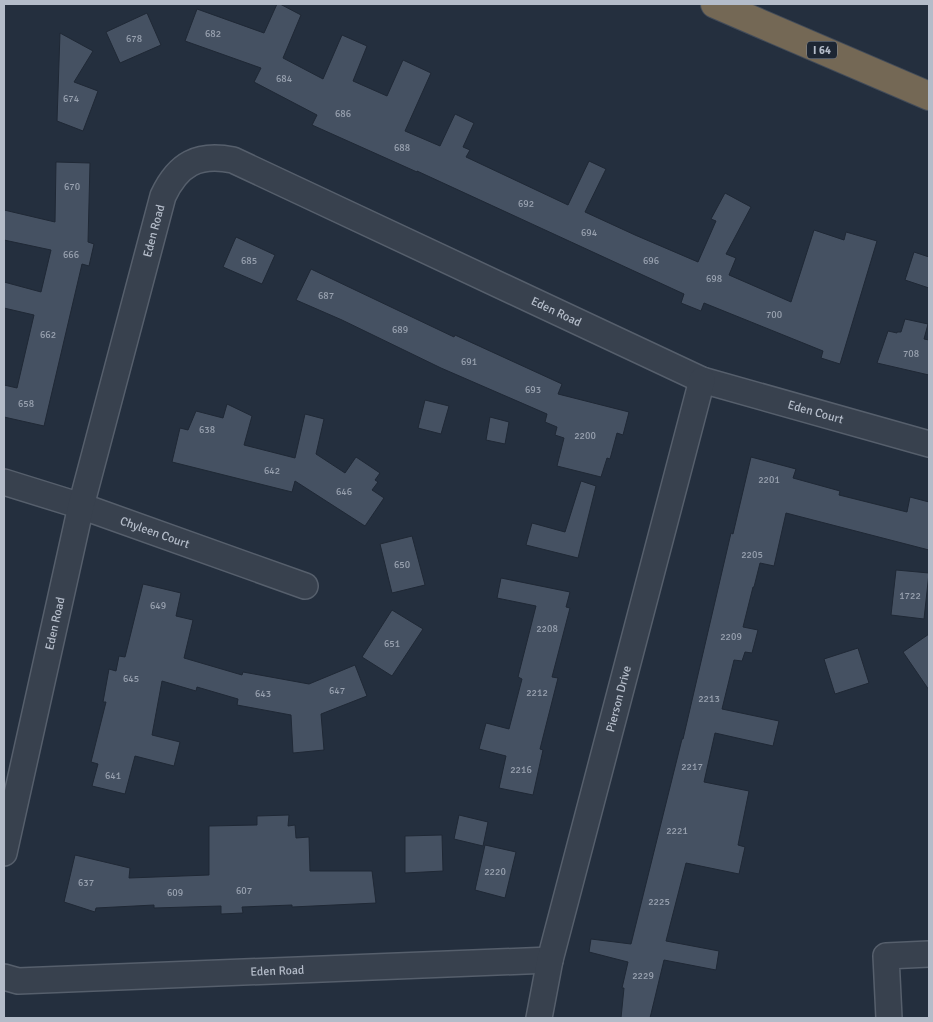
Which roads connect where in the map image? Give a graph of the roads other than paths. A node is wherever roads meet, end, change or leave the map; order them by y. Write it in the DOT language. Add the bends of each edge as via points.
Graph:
graph roads {
  1 [pos="715,4"];
  2 [pos="929,96"];
  3 [pos="702,380"];
  4 [pos="929,444"];
  5 [pos="4,482"];
  6 [pos="81,506"];
  7 [pos="305,586"];
  8 [pos="4,853"];
  9 [pos="929,954"];
  10 [pos="550,960"];
  11 [pos="4,977"];
  12 [pos="539,1018"];
  13 [pos="889,1018"];
  1 -- 2 [label="highway, I 64"];
  3 -- 4 [label="street, Eden Court"];
  3 -- 6 [label="street, Eden Road" via="232,160 215,156 195,160 170,182 163,196"];
  3 -- 10 [label="street, Pierson Drive"];
  5 -- 6 [label="street, Chyleen Court"];
  6 -- 7 [label="street, Chyleen Court"];
  6 -- 8 [label="street, Eden Road"];
  9 -- 13 [label="street" via="886,956"];
  10 -- 11 [label="street, Eden Road" via="18,981"];
  10 -- 12 [label="street, Pierson Drive"];
}
